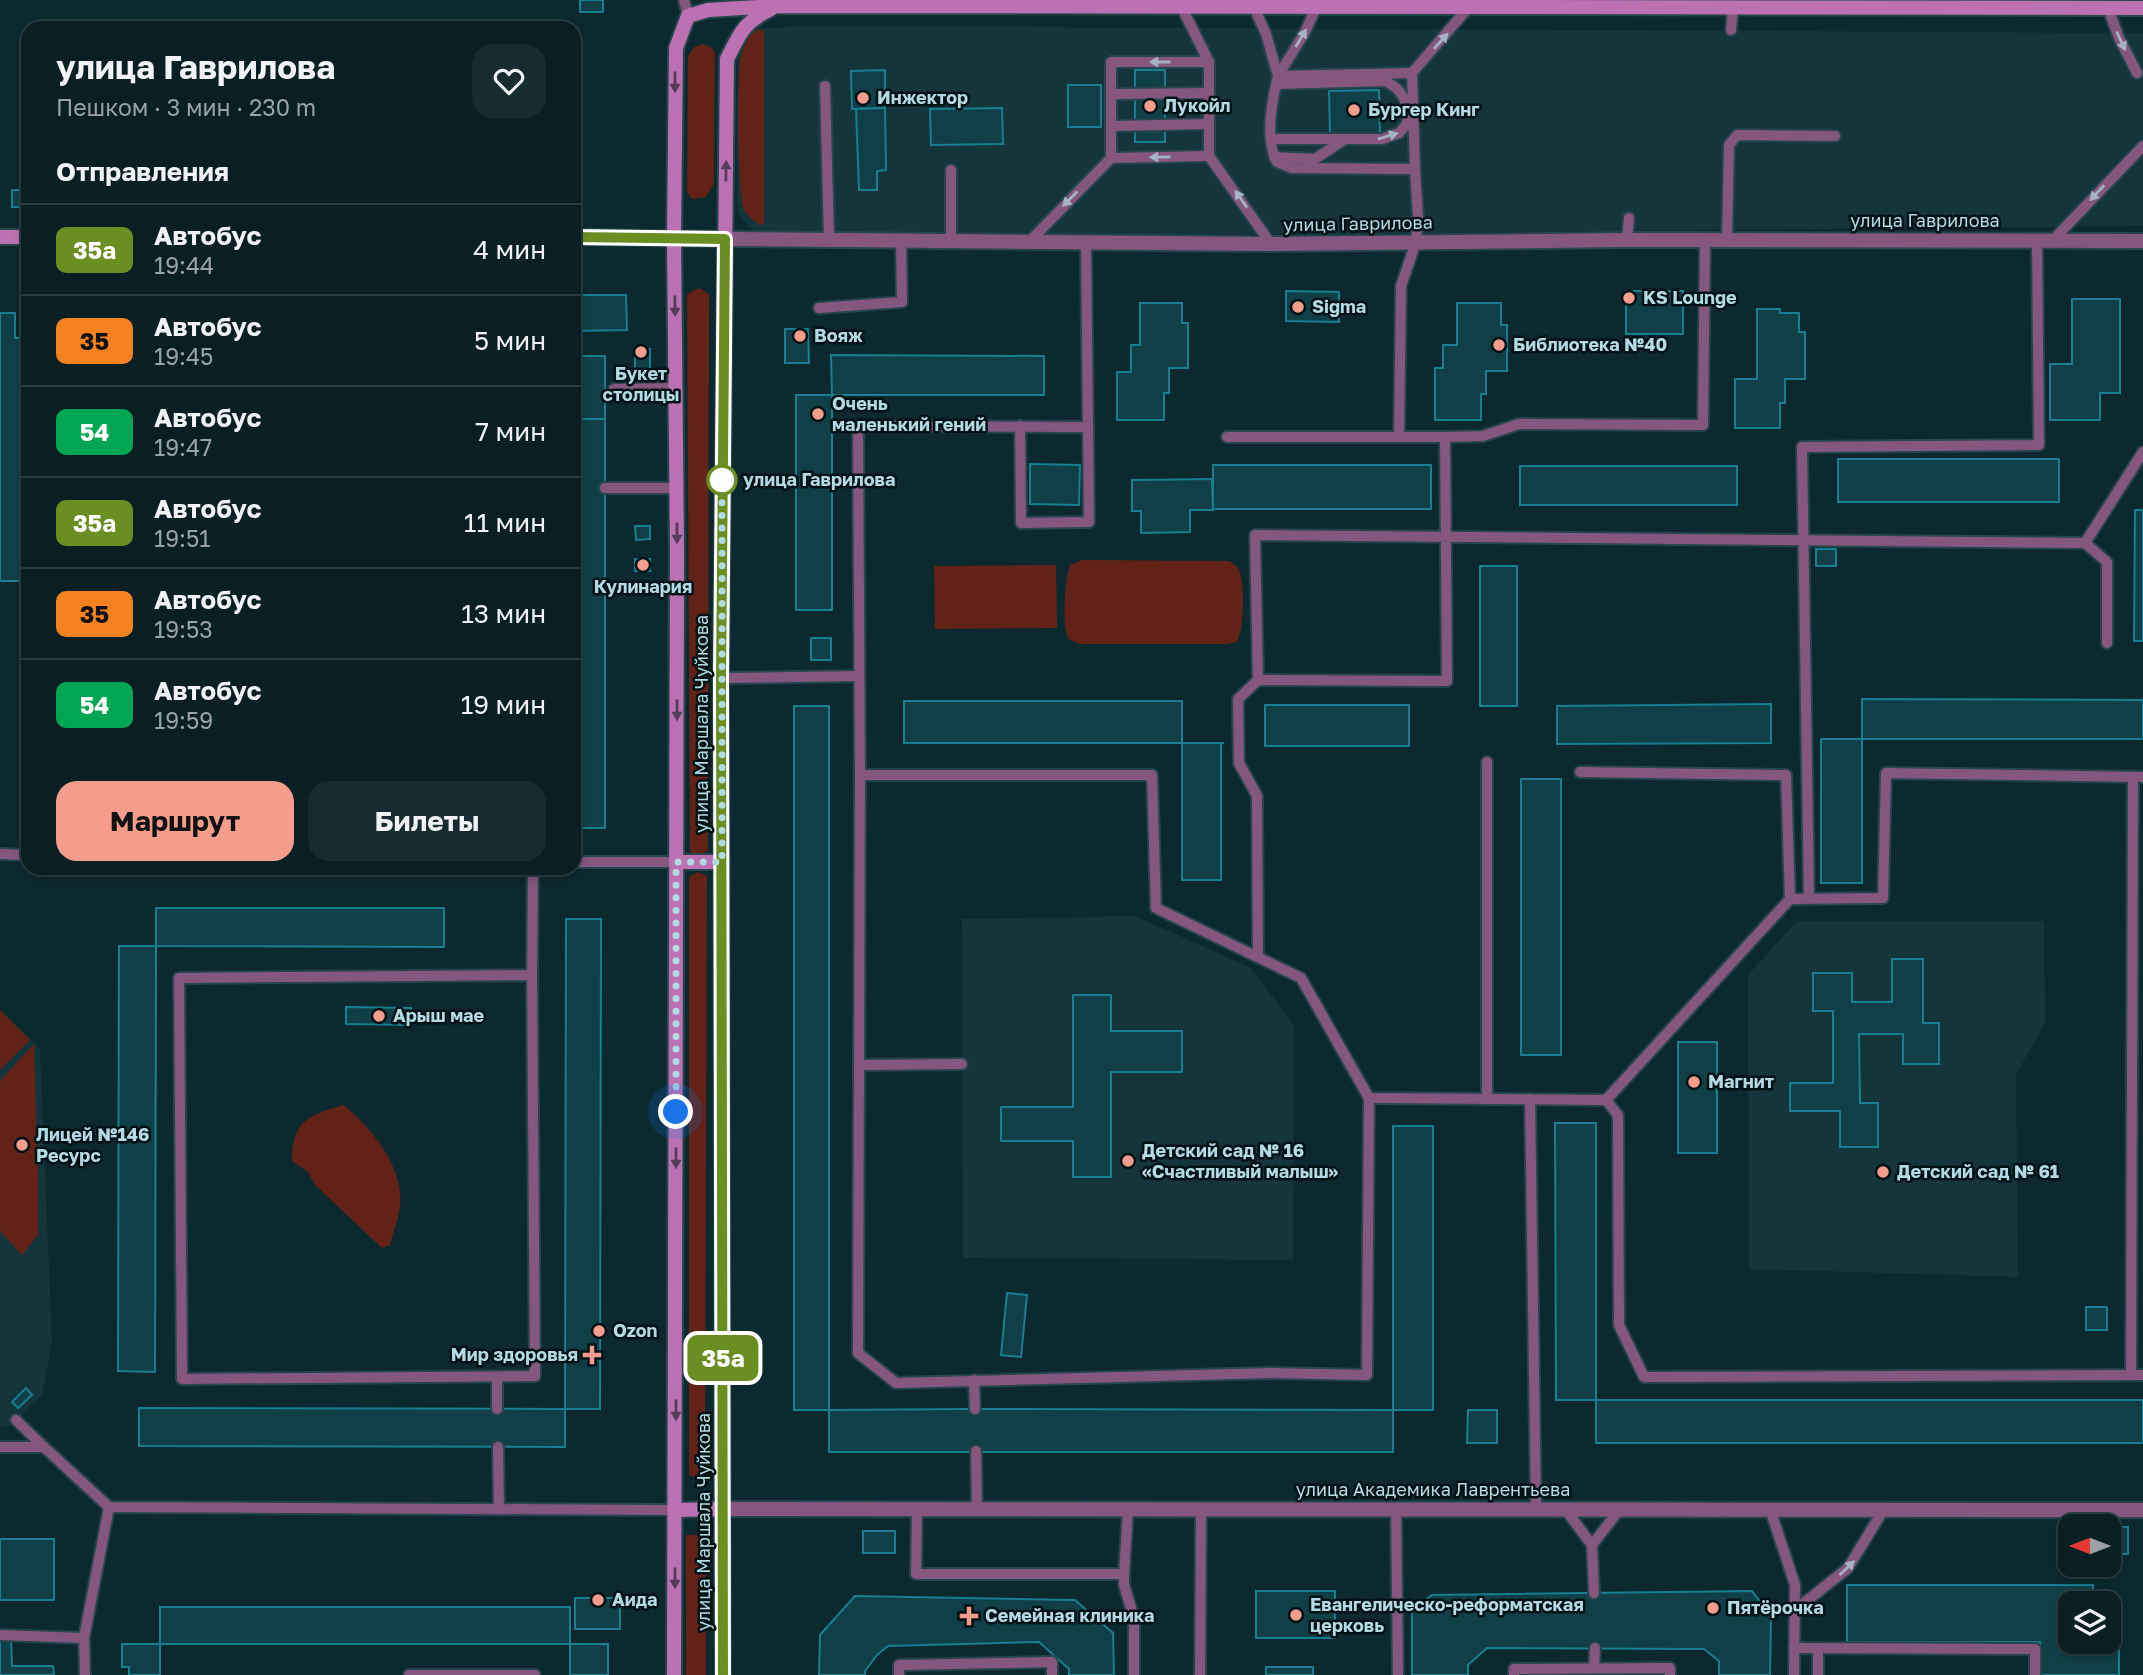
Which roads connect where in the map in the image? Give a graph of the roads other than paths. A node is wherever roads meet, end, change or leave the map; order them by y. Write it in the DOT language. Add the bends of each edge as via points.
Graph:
graph roads {
  1 [pos="684,0"];
  2 [pos="776,6"];
  3 [pos="1181,6"];
  4 [pos="1254,7"];
  5 [pos="1733,7"];
  6 [pos="1316,8"];
  7 [pos="1468,8"];
  8 [pos="2108,8"];
  9 [pos="2143,8"];
  10 [pos="688,16"];
  11 [pos="1731,30"];
  12 [pos="1209,62"];
  13 [pos="2137,72"];
  14 [pos="1412,73"];
  15 [pos="1277,80"];
  16 [pos="825,86"];
  17 [pos="1209,93"];
  18 [pos="1111,94"];
  19 [pos="1209,124"];
  20 [pos="1111,126"];
  21 [pos="1835,136"];
  22 [pos="1272,139"];
  23 [pos="1345,139"];
  24 [pos="2143,146"];
  25 [pos="1209,156"];
  26 [pos="1274,157"];
  27 [pos="1111,158"];
  28 [pos="1415,169"];
  29 [pos="951,170"];
  30 [pos="1629,218"];
  31 [pos="0,237"];
  32 [pos="21,237"];
  33 [pos="581,237"];
  34 [pos="674,237"];
  35 [pos="725,239"];
  36 [pos="829,239"];
  37 [pos="1628,240"];
  38 [pos="1705,240"];
  39 [pos="1727,240"];
  40 [pos="2045,241"];
  41 [pos="2143,241"];
  42 [pos="901,242"];
  43 [pos="951,242"];
  44 [pos="1029,242"];
  45 [pos="1416,242"];
  46 [pos="1086,243"];
  47 [pos="1271,244"];
  48 [pos="819,308"];
  49 [pos="614,388"];
  50 [pos="676,388"];
  51 [pos="1020,426"];
  52 [pos="1088,427"];
  53 [pos="1227,437"];
  54 [pos="1399,437"];
  55 [pos="1445,437"];
  56 [pos="2143,452"];
  57 [pos="605,488"];
  58 [pos="677,488"];
  59 [pos="1445,537"];
  60 [pos="1803,540"];
  61 [pos="2085,543"];
  62 [pos="2107,643"];
  63 [pos="859,676"];
  64 [pos="721,678"];
  65 [pos="1258,680"];
  66 [pos="1487,762"];
  67 [pos="1580,772"];
  68 [pos="860,775"];
  69 [pos="2138,777"];
  70 [pos="0,854"];
  71 [pos="21,855"];
  72 [pos="581,862"];
  73 [pos="676,862"];
  74 [pos="722,862"];
  75 [pos="533,875"];
  76 [pos="1790,899"];
  77 [pos="1809,899"];
  78 [pos="1258,957"];
  79 [pos="532,975"];
  80 [pos="859,1065"];
  81 [pos="962,1065"];
  82 [pos="1369,1098"];
  83 [pos="1488,1099"];
  84 [pos="1530,1099"];
  85 [pos="1606,1100"];
  86 [pos="2131,1375"];
  87 [pos="2143,1376"];
  88 [pos="497,1377"];
  89 [pos="974,1380"];
  90 [pos="497,1409"];
  91 [pos="975,1409"];
  92 [pos="16,1420"];
  93 [pos="0,1447"];
  94 [pos="44,1447"];
  95 [pos="498,1447"];
  96 [pos="976,1451"];
  97 [pos="109,1507"];
  98 [pos="499,1507"];
  99 [pos="917,1508"];
  100 [pos="723,1509"];
  101 [pos="977,1509"];
  102 [pos="1128,1509"];
  103 [pos="1201,1509"];
  104 [pos="1395,1509"];
  105 [pos="1536,1509"];
  106 [pos="1565,1509"];
  107 [pos="1620,1509"];
  108 [pos="675,1510"];
  109 [pos="1769,1510"];
  110 [pos="1884,1510"];
  111 [pos="2143,1510"];
  112 [pos="1592,1545"];
  113 [pos="1125,1574"];
  114 [pos="1594,1593"];
  115 [pos="1794,1611"];
  116 [pos="0,1635"];
  117 [pos="84,1638"];
  118 [pos="1595,1648"];
  119 [pos="1794,1648"];
  120 [pos="1818,1648"];
  121 [pos="1594,1668"];
  122 [pos="85,1675"];
  123 [pos="409,1675"];
  124 [pos="535,1675"];
  125 [pos="674,1675"];
  126 [pos="723,1675"];
  127 [pos="899,1675"];
  128 [pos="1052,1675"];
  129 [pos="1134,1675"];
  130 [pos="1200,1675"];
  131 [pos="1398,1675"];
  132 [pos="1514,1675"];
  133 [pos="1670,1675"];
  134 [pos="1794,1675"];
  135 [pos="1818,1675"];
  136 [pos="2035,1675"];
  1 -- 10 [label="lane"];
  2 -- 3 [label="main road"];
  2 -- 10 [label="main road" via="708,9"];
  35 -- 2 [label="main road, улица Маршала Чуйкова, one-way" via="727,59 743,27"];
  3 -- 4 [label="main road"];
  3 -- 12 [label="lane"];
  4 -- 6 [label="main road"];
  4 -- 15 [label="lane"];
  5 -- 7 [label="main road"];
  5 -- 8 [label="main road"];
  5 -- 11 [label="lane"];
  6 -- 7 [label="main road"];
  15 -- 6 [label="lane, one-way"];
  14 -- 7 [label="lane, one-way"];
  8 -- 9 [label="main road"];
  8 -- 13 [label="lane, one-way"];
  10 -- 34 [label="main road, улица Маршала Чуйкова, one-way" via="676,48"];
  12 -- 17 [label="lane"];
  12 -- 18 [label="lane, one-way" via="1111,62"];
  14 -- 15 [label="lane"];
  14 -- 28 [label="lane"];
  15 -- 22 [label="lane" via="1271,99"];
  23 -- 15 [label="lane, one-way" via="1382,139 1399,132 1407,124 1403,94 1385,81"];
  16 -- 36 [label="lane"];
  17 -- 18 [label="lane"];
  17 -- 19 [label="lane"];
  18 -- 20 [label="lane"];
  19 -- 20 [label="lane"];
  19 -- 25 [label="lane"];
  20 -- 27 [label="lane"];
  21 -- 39 [label="lane" via="1737,135 1729,145"];
  22 -- 23 [label="lane"];
  22 -- 26 [label="lane"];
  23 -- 26 [label="lane" via="1315,159"];
  24 -- 40 [label="lane, one-way"];
  25 -- 27 [label="lane, one-way"];
  47 -- 25 [label="lane, one-way"];
  26 -- 28 [label="lane" via="1291,168"];
  27 -- 44 [label="lane, one-way"];
  28 -- 45 [label="lane"];
  29 -- 43 [label="lane"];
  30 -- 37 [label="lane"];
  31 -- 32 [label="main road"];
  33 -- 34 [label="main road, улица Гаврилова"];
  34 -- 35 [label="main road, улица Гаврилова"];
  34 -- 50 [label="main road, улица Маршала Чуйкова, one-way"];
  35 -- 36 [label="street, улица Гаврилова"];
  35 -- 64 [label="main road, улица Маршала Чуйкова"];
  36 -- 42 [label="street, улица Гаврилова"];
  37 -- 38 [label="street, улица Гаврилова"];
  37 -- 45 [label="street, улица Гаврилова"];
  38 -- 39 [label="street, улица Гаврилова"];
  38 -- 55 [label="lane" via="1703,425 1519,424 1483,436"];
  39 -- 40 [label="street, улица Гаврилова"];
  40 -- 41 [label="street, улица Гаврилова"];
  40 -- 60 [label="lane" via="2039,445 1802,447"];
  42 -- 43 [label="street, улица Гаврилова"];
  42 -- 48 [label="lane" via="902,302"];
  43 -- 44 [label="street, улица Гаврилова"];
  44 -- 46 [label="street, улица Гаврилова"];
  45 -- 47 [label="street, улица Гаврилова"];
  45 -- 54 [label="lane" via="1401,286"];
  46 -- 47 [label="street, улица Гаврилова"];
  46 -- 52 [label="lane"];
  49 -- 50 [label="lane"];
  50 -- 58 [label="main road, улица Маршала Чуйкова"];
  51 -- 52 [label="lane"];
  51 -- 52 [label="lane" via="1021,523 1089,522"];
  51 -- 63 [label="lane" via="858,426"];
  53 -- 54 [label="lane"];
  54 -- 55 [label="lane"];
  55 -- 59 [label="lane"];
  56 -- 61 [label="lane"];
  57 -- 58 [label="lane"];
  58 -- 73 [label="main road, улица Маршала Чуйкова, one-way"];
  59 -- 60 [label="lane"];
  59 -- 65 [label="lane" via="1447,681"];
  59 -- 65 [label="lane" via="1255,535"];
  60 -- 61 [label="lane"];
  60 -- 77 [label="lane"];
  61 -- 62 [label="lane" via="2107,562"];
  63 -- 64 [label="lane"];
  63 -- 68 [label="lane"];
  64 -- 74 [label="main road, улица Маршала Чуйкова"];
  65 -- 78 [label="lane" via="1238,699 1239,763 1257,796"];
  66 -- 83 [label="lane"];
  67 -- 76 [label="lane" via="1786,775"];
  68 -- 78 [label="lane" via="1152,775 1156,908"];
  68 -- 80 [label="lane"];
  69 -- 77 [label="lane" via="1886,773 1883,898"];
  69 -- 86 [label="lane"];
  70 -- 71 [label="lane"];
  72 -- 73 [label="lane"];
  73 -- 74 [label="main road"];
  73 -- 108 [label="main road, улица Маршала Чуйкова, one-way"];
  74 -- 100 [label="main road, улица Маршала Чуйкова"];
  75 -- 79 [label="lane"];
  76 -- 77 [label="lane"];
  76 -- 85 [label="lane"];
  78 -- 82 [label="lane" via="1301,978"];
  79 -- 88 [label="lane" via="535,1376"];
  79 -- 88 [label="lane" via="179,978 182,1379"];
  80 -- 81 [label="lane"];
  80 -- 89 [label="lane" via="858,1353 895,1382"];
  82 -- 83 [label="lane"];
  82 -- 89 [label="lane" via="1367,1375"];
  83 -- 84 [label="lane"];
  84 -- 85 [label="lane"];
  84 -- 105 [label="lane"];
  85 -- 86 [label="lane" via="1618,1115 1619,1325 1643,1377"];
  86 -- 87 [label="lane"];
  88 -- 90 [label="lane"];
  89 -- 91 [label="lane"];
  92 -- 94 [label="lane"];
  93 -- 94 [label="lane"];
  94 -- 97 [label="lane"];
  95 -- 98 [label="lane"];
  96 -- 101 [label="lane"];
  97 -- 98 [label="lane"];
  97 -- 117 [label="lane"];
  98 -- 108 [label="lane"];
  99 -- 100 [label="street, улица Академика Лаврентьева"];
  99 -- 101 [label="street, улица Академика Лаврентьева"];
  99 -- 113 [label="lane" via="916,1574"];
  100 -- 108 [label="main road"];
  100 -- 126 [label="main road, улица Маршала Чуйкова"];
  101 -- 102 [label="street, улица Академика Лаврентьева"];
  102 -- 103 [label="street, улица Академика Лаврентьева"];
  102 -- 113 [label="lane"];
  103 -- 104 [label="street, улица Академика Лаврентьева"];
  103 -- 130 [label="lane"];
  104 -- 105 [label="street, улица Академика Лаврентьева"];
  104 -- 131 [label="lane"];
  105 -- 106 [label="street, улица Академика Лаврентьева"];
  106 -- 107 [label="street, улица Академика Лаврентьева"];
  106 -- 112 [label="lane"];
  107 -- 109 [label="street, улица Академика Лаврентьева"];
  107 -- 112 [label="lane"];
  108 -- 125 [label="main road, улица Маршала Чуйкова, one-way"];
  109 -- 110 [label="street, улица Академика Лаврентьева"];
  109 -- 115 [label="lane" via="1795,1585"];
  110 -- 111 [label="street, улица Академика Лаврентьева"];
  115 -- 110 [label="lane, one-way" via="1848,1568"];
  112 -- 114 [label="lane"];
  113 -- 129 [label="lane" via="1135,1618"];
  115 -- 119 [label="lane"];
  116 -- 117 [label="lane"];
  117 -- 122 [label="lane"];
  118 -- 121 [label="lane"];
  119 -- 120 [label="lane"];
  119 -- 134 [label="lane"];
  120 -- 135 [label="lane"];
  120 -- 136 [label="lane" via="2035,1649"];
  121 -- 132 [label="lane" via="1514,1669"];
  121 -- 133 [label="lane" via="1670,1668"];
  123 -- 124 [label="lane"];
  127 -- 128 [label="lane" via="899,1665 1052,1662"];
}
